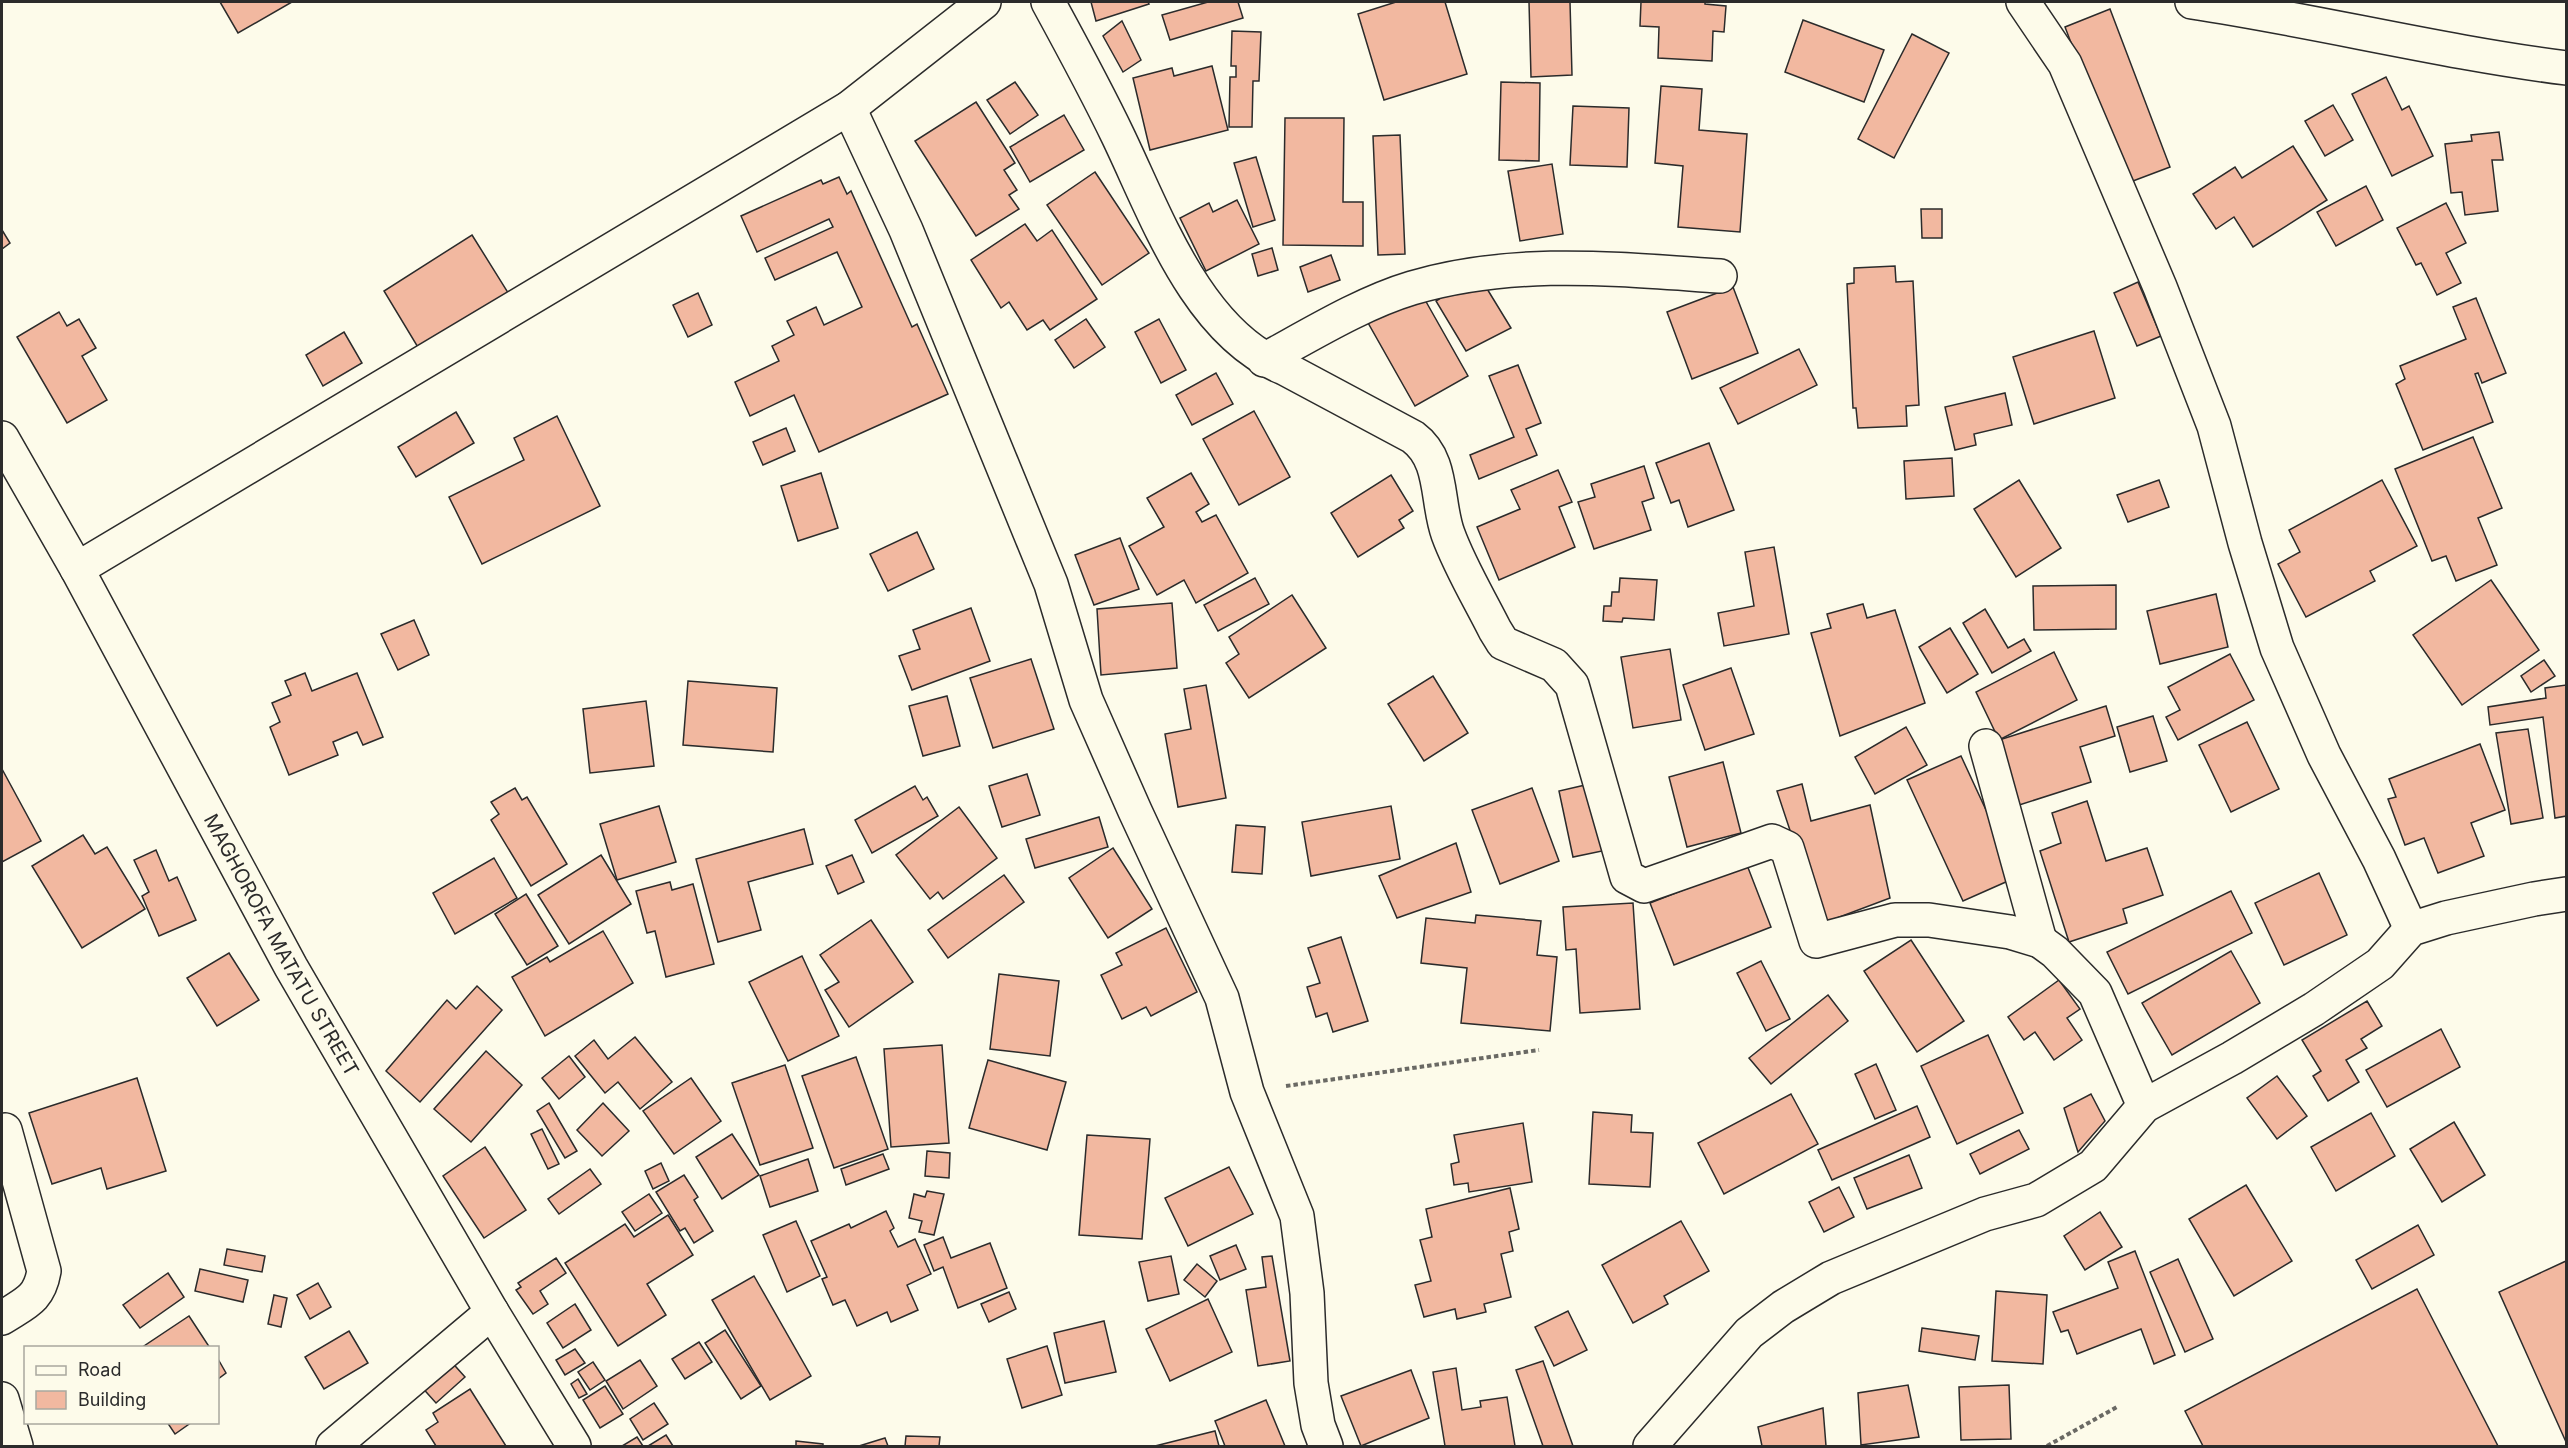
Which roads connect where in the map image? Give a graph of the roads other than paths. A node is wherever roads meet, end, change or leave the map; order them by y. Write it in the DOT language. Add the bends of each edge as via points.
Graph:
graph roads {
  1 [pos="984,2"];
  2 [pos="1048,2"];
  3 [pos="2023,2"];
  4 [pos="2192,2"];
  5 [pos="2251,6"];
  6 [pos="2566,68"];
  7 [pos="849,108"];
  8 [pos="1720,276"];
  9 [pos="1264,360"];
  10 [pos="2,438"];
  11 [pos="77,569"];
  12 [pos="1986,746"];
  13 [pos="2566,894"];
  14 [pos="2411,929"];
  15 [pos="2040,941"];
  16 [pos="2144,1106"];
  17 [pos="5,1130"];
  18 [pos="492,1312"];
  19 [pos="2,1318"];
  20 [pos="2,1399"];
  21 [pos="16,1446"];
  22 [pos="333,1446"];
  23 [pos="574,1446"];
  24 [pos="1326,1446"];
  25 [pos="1650,1446"];
  1 -- 7 [label="street"];
  2 -- 9 [label="street" via="1097,93 1186,278 1207,306"];
  3 -- 14 [label="street" via="2065,64 2169,308 2214,426 2277,648 2324,755"];
  4 -- 5 [label="street"];
  5 -- 6 [label="street" via="2494,59"];
  7 -- 11 [label="street"];
  7 -- 24 [label="street" via="906,230 1047,573 1086,700 1222,998 1247,1092 1297,1216 1307,1293 1311,1383"];
  8 -- 9 [label="street" via="1594,268 1525,268 1468,275 1389,297"];
  9 -- 15 [label="street" via="1424,445 1432,460 1448,533 1503,643 1554,665 1572,684 1627,877 1644,886 1772,841 1787,848 1815,941 1895,920 1929,920 2010,932"];
  10 -- 11 [label="street, MAGHOROFA MATATU STREET"];
  11 -- 18 [label="street, MAGHOROFA MATATU STREET" via="291,967"];
  12 -- 15 [label="street"];
  13 -- 14 [label="street" via="2534,898"];
  14 -- 16 [label="street" via="2380,964 2314,1009"];
  15 -- 16 [label="street" via="2095,993"];
  16 -- 25 [label="street" via="2093,1166 2036,1200 1985,1214 1889,1253 1831,1278 1783,1307 1749,1334"];
  17 -- 19 [label="street" via="44,1271 41,1287 30,1300"];
  18 -- 22 [label="street"];
  18 -- 23 [label="street, MAGHOROFA MATATU STREET"];
  20 -- 21 [label="street"];
}
